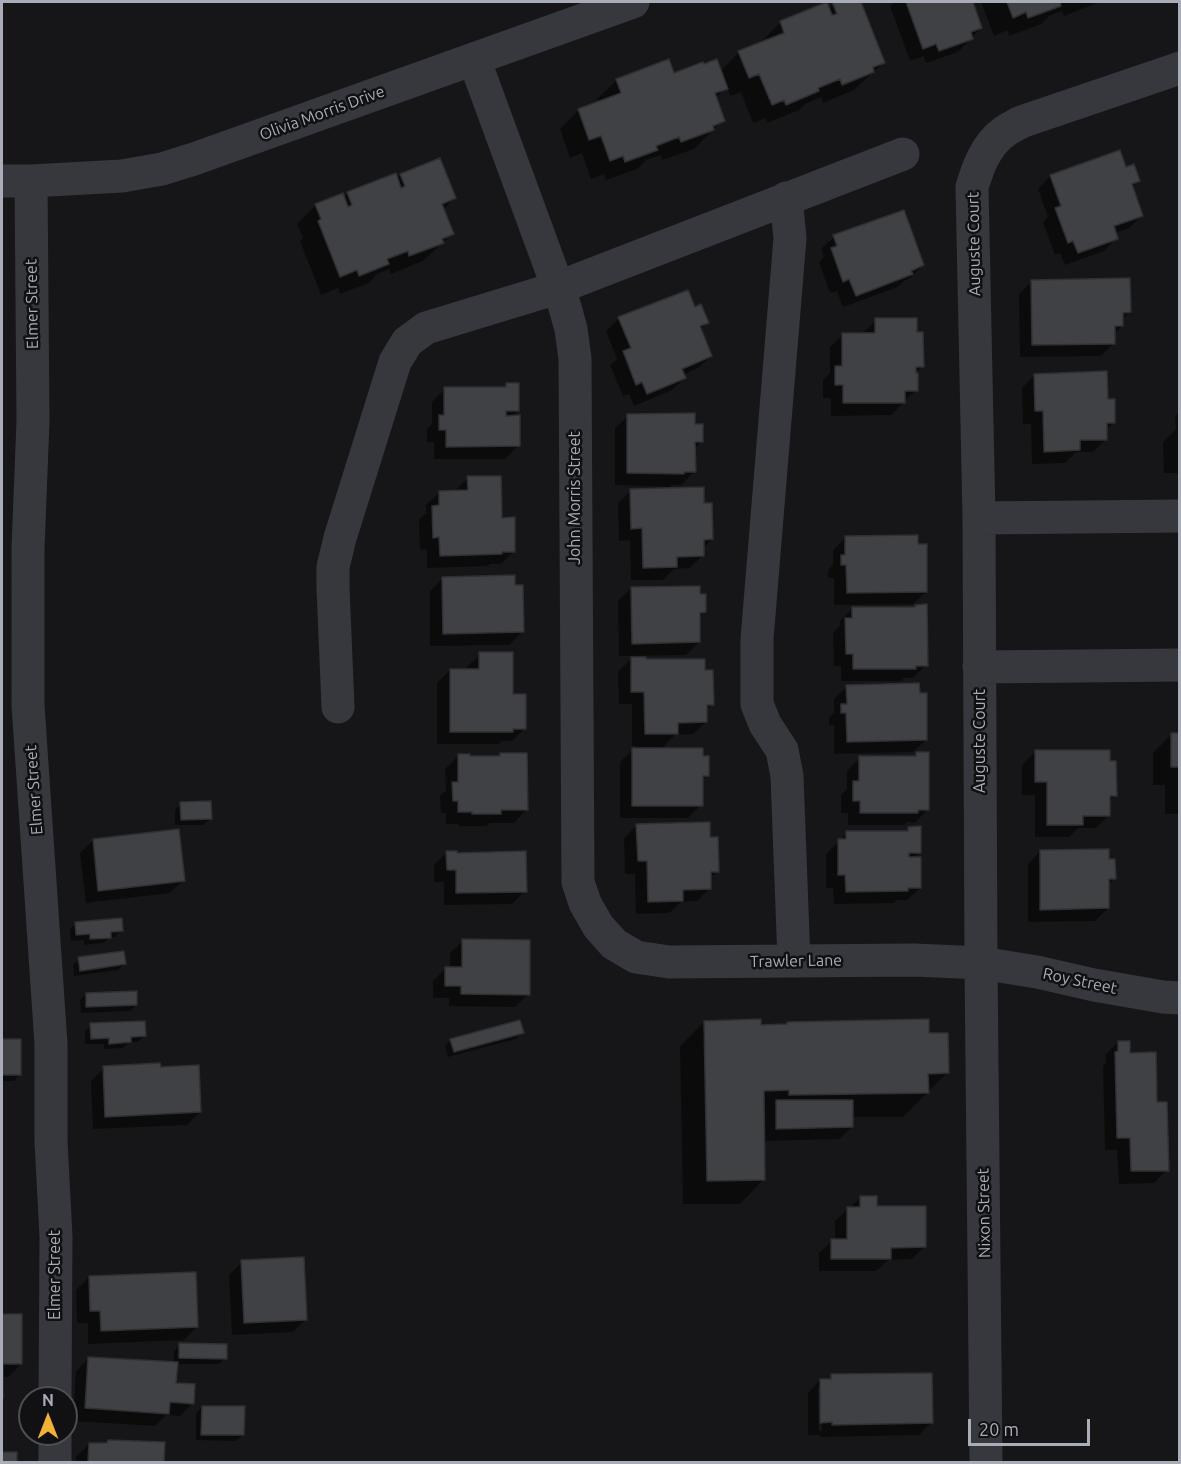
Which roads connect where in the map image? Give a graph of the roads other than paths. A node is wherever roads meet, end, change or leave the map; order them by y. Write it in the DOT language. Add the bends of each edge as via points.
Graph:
graph roads {
  1 [pos="633,2"];
  2 [pos="474,58"];
  3 [pos="1179,68"];
  4 [pos="903,154"];
  5 [pos="16,181"];
  6 [pos="786,198"];
  7 [pos="558,288"];
  8 [pos="1179,516"];
  9 [pos="979,518"];
  10 [pos="1179,665"];
  11 [pos="980,667"];
  12 [pos="338,707"];
  13 [pos="614,944"];
  14 [pos="794,961"];
  15 [pos="981,963"];
  16 [pos="1179,998"];
  17 [pos="55,1386"];
  18 [pos="55,1446"];
  19 [pos="55,1462"];
  20 [pos="986,1462"];
  1 -- 2 [label="street, Olivia Morris Drive"];
  2 -- 5 [label="street, Olivia Morris Drive" via="162,169 122,176"];
  2 -- 7 [label="street, John Morris Street"];
  3 -- 9 [label="street, Auguste Court" via="1021,122 1003,132 978,166 972,187"];
  4 -- 6 [label="street"];
  5 -- 17 [label="street, Elmer Street" via="33,421 28,705 51,1044"];
  6 -- 7 [label="street"];
  6 -- 14 [label="street" via="790,238 757,639 757,704 782,750 787,776"];
  7 -- 12 [label="street" via="426,328 407,342 395,362 333,567"];
  7 -- 13 [label="street, John Morris Street" via="572,329 575,358 578,882 598,926"];
  8 -- 9 [label="street"];
  9 -- 11 [label="street, Auguste Court"];
  10 -- 11 [label="street"];
  11 -- 15 [label="street, Auguste Court"];
  13 -- 14 [label="street, Trawler Lane" via="636,957 669,963"];
  14 -- 15 [label="street, Trawler Lane"];
  15 -- 16 [label="street, Roy Street"];
  15 -- 20 [label="street, Nixon Street"];
  18 -- 19 [label="street"];
}
